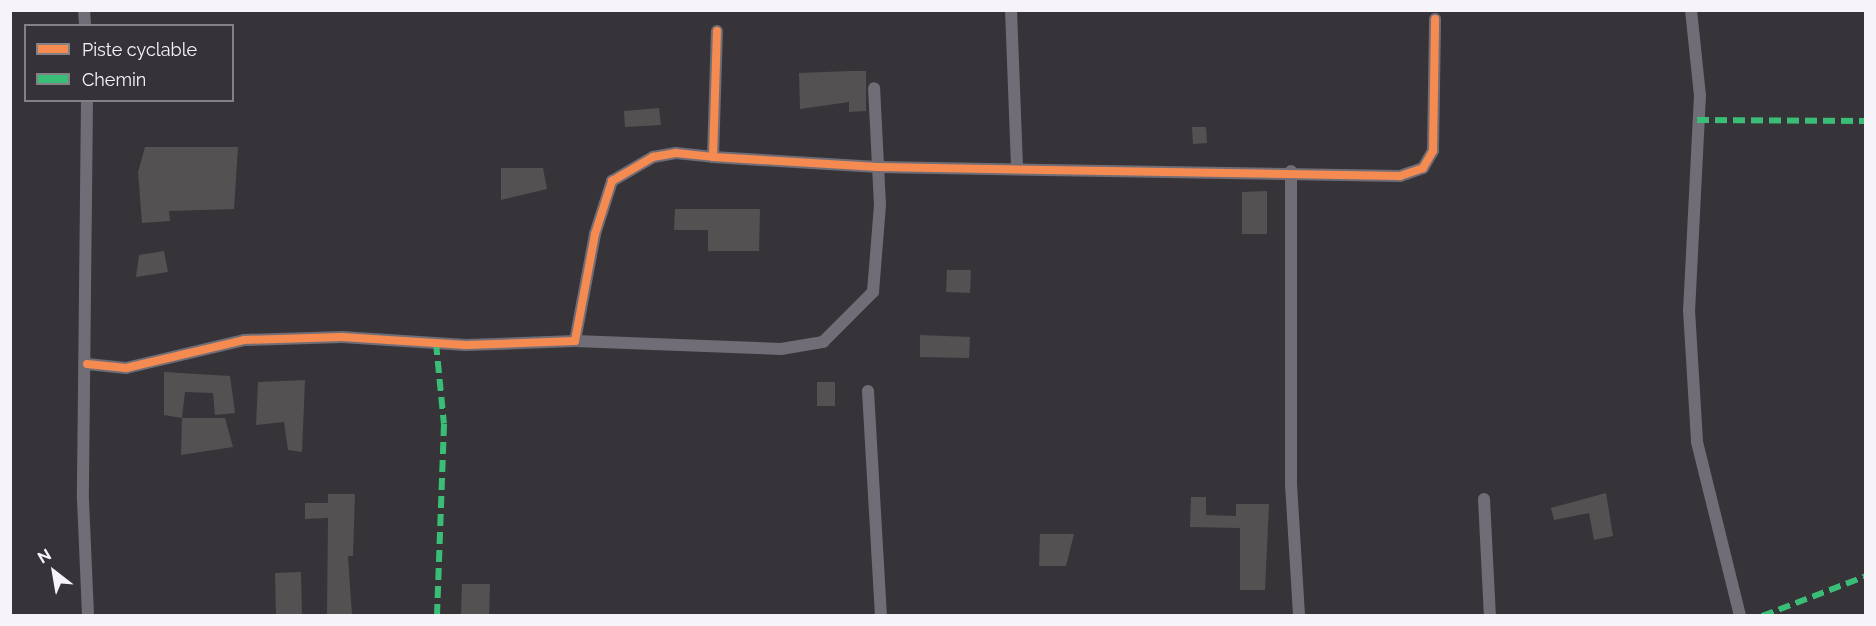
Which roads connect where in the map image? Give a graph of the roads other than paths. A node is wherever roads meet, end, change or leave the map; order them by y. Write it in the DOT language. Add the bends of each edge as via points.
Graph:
graph roads {
  1 [pos="1011,10"];
  2 [pos="1691,10"];
  3 [pos="1435,19"];
  4 [pos="717,31"];
  5 [pos="874,88"];
  6 [pos="87,102"];
  7 [pos="713,157"];
  8 [pos="878,167"];
  9 [pos="1017,168"];
  10 [pos="1291,171"];
  11 [pos="575,341"];
  12 [pos="87,364"];
  13 [pos="868,391"];
  14 [pos="1484,499"];
  15 [pos="88,615"];
  16 [pos="881,615"];
  17 [pos="1299,615"];
  18 [pos="1490,615"];
  19 [pos="1740,615"];
  1 -- 9 [label="street"];
  2 -- 19 [label="street" via="1700,96 1689,310 1696,442"];
  3 -- 10 [label="street" via="1433,151 1423,168 1400,176"];
  4 -- 7 [label="street"];
  5 -- 8 [label="street"];
  6 -- 12 [label="street"];
  7 -- 8 [label="street"];
  7 -- 11 [label="street" via="676,153 653,157 612,181 595,234"];
  8 -- 9 [label="street"];
  8 -- 11 [label="street" via="873,292 823,342 781,349"];
  9 -- 10 [label="street"];
  10 -- 17 [label="street" via="1291,484"];
  11 -- 12 [label="street" via="466,345 342,337 244,340 126,368"];
  12 -- 15 [label="street" via="83,500"];
  13 -- 16 [label="street"];
  14 -- 18 [label="street"];
}
